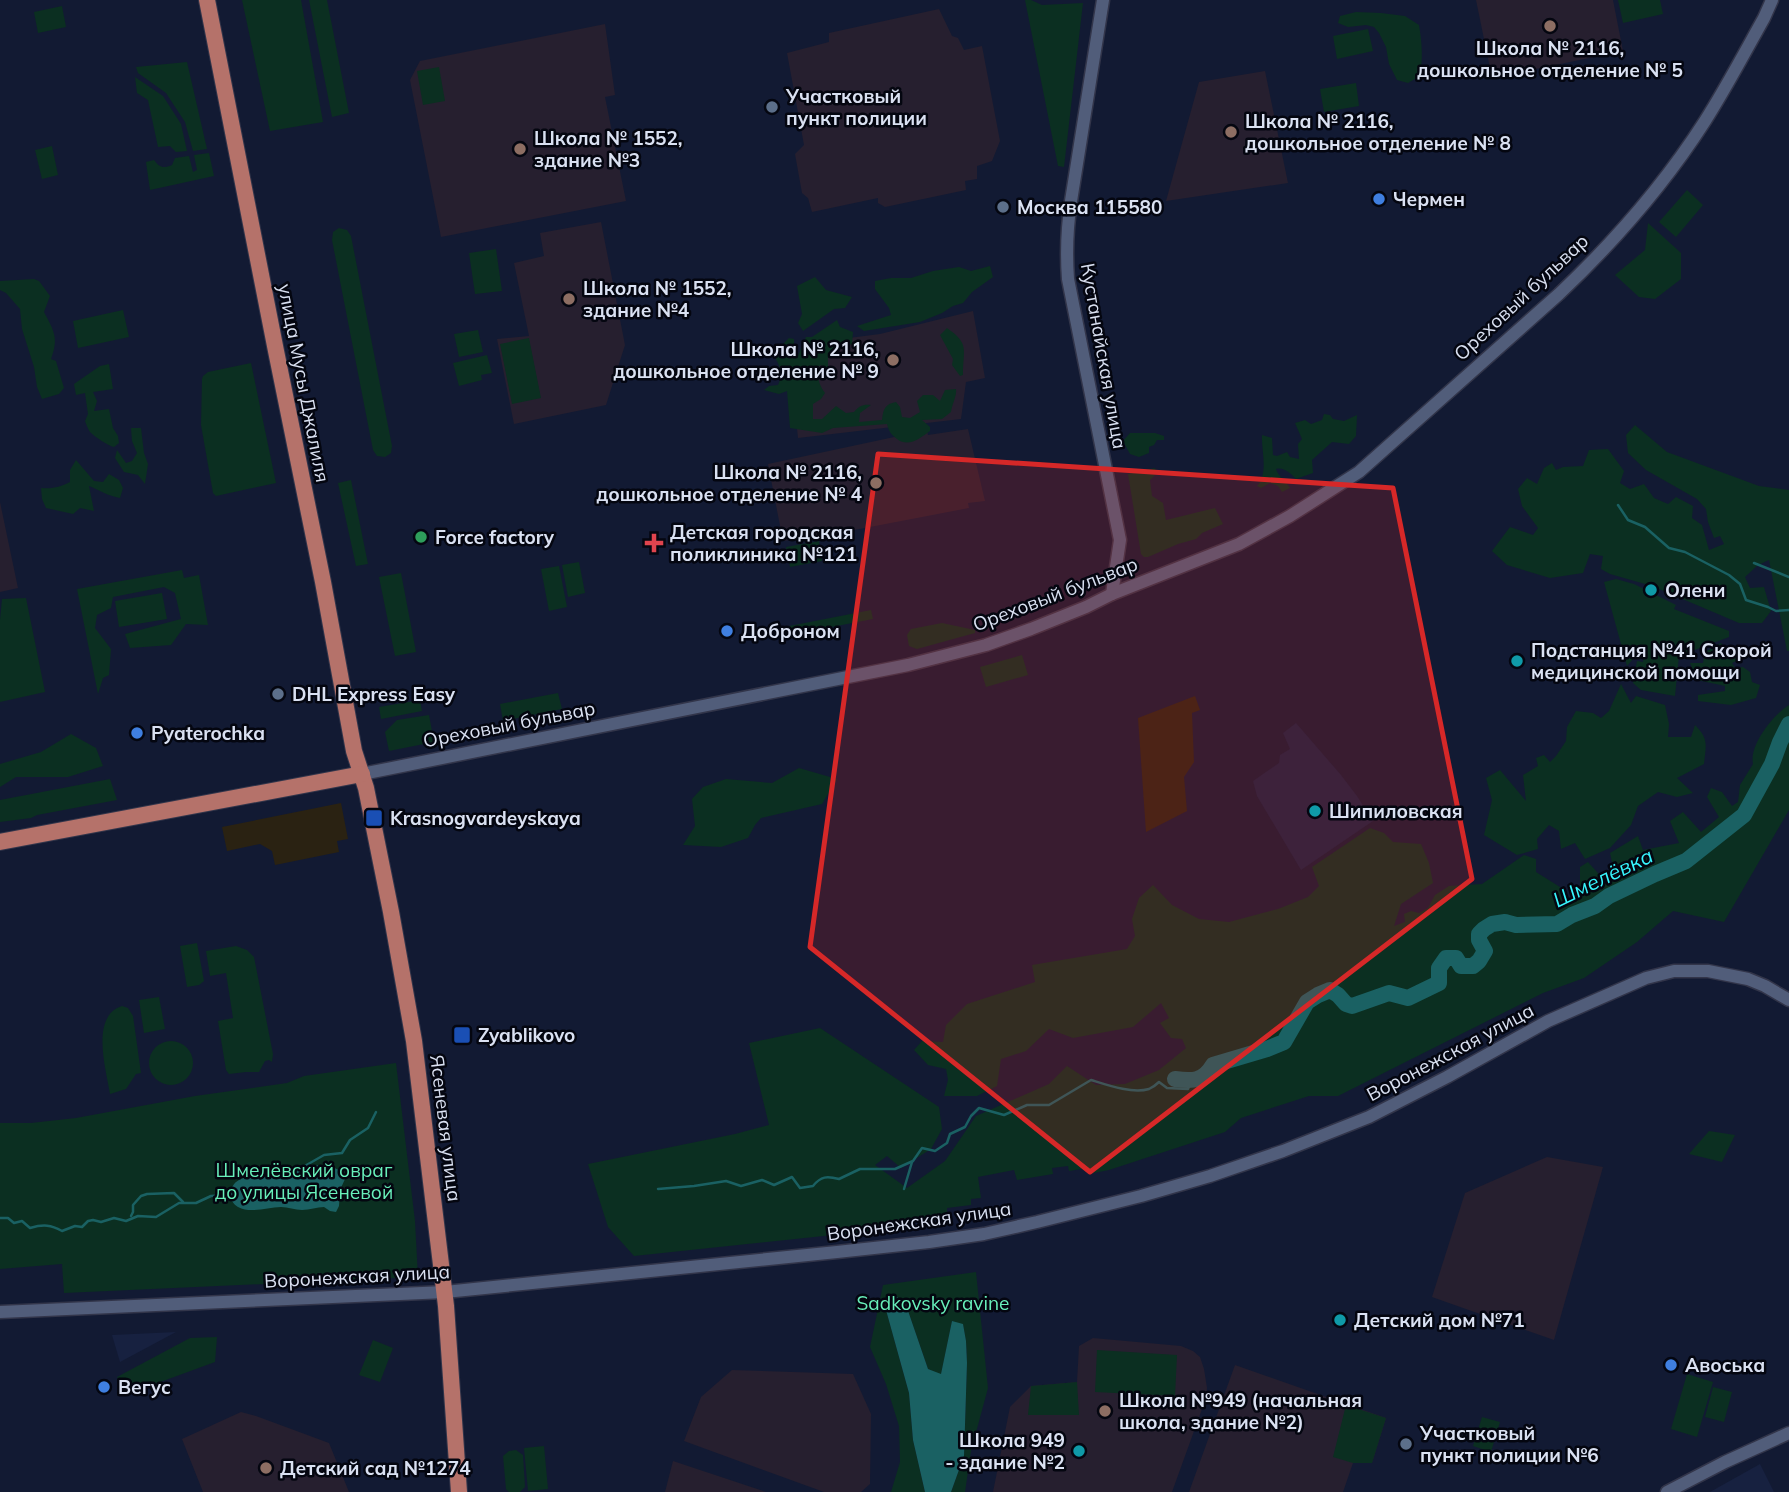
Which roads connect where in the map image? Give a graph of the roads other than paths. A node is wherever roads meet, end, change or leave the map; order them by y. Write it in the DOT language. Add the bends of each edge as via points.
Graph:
graph roads {
  1 [pos="207,0"];
  2 [pos="1103,0"];
  3 [pos="1772,0"];
  4 [pos="1112,594"];
  5 [pos="362,774"];
  6 [pos="0,842"];
  7 [pos="1789,1000"];
  8 [pos="445,1292"];
  9 [pos="0,1312"];
  10 [pos="1789,1433"];
  11 [pos="459,1492"];
  12 [pos="1667,1492"];
  1 -- 5 [label="main road, улица Мусы Джалиля"];
  2 -- 4 [label="street, Кустанайская улица" via="1066,257 1120,540"];
  3 -- 4 [label="street, Ореховый бульвар" via="1711,111 1677,161 1643,206 1559,294 1348,480 1239,544"];
  4 -- 5 [label="street, Ореховый бульвар" via="1004,639 908,665"];
  5 -- 6 [label="main road, Ореховый бульвар"];
  5 -- 8 [label="main road, Ясеневая улица" via="414,1041"];
  7 -- 8 [label="street, Воронежская улица" via="1748,979 1708,971 1674,971 1646,978 1549,1021 1369,1117 1283,1151 1141,1196 984,1234"];
  8 -- 9 [label="street, Воронежская улица"];
  8 -- 11 [label="main road, Ясеневая улица"];
  10 -- 12 [label="street"];
}
